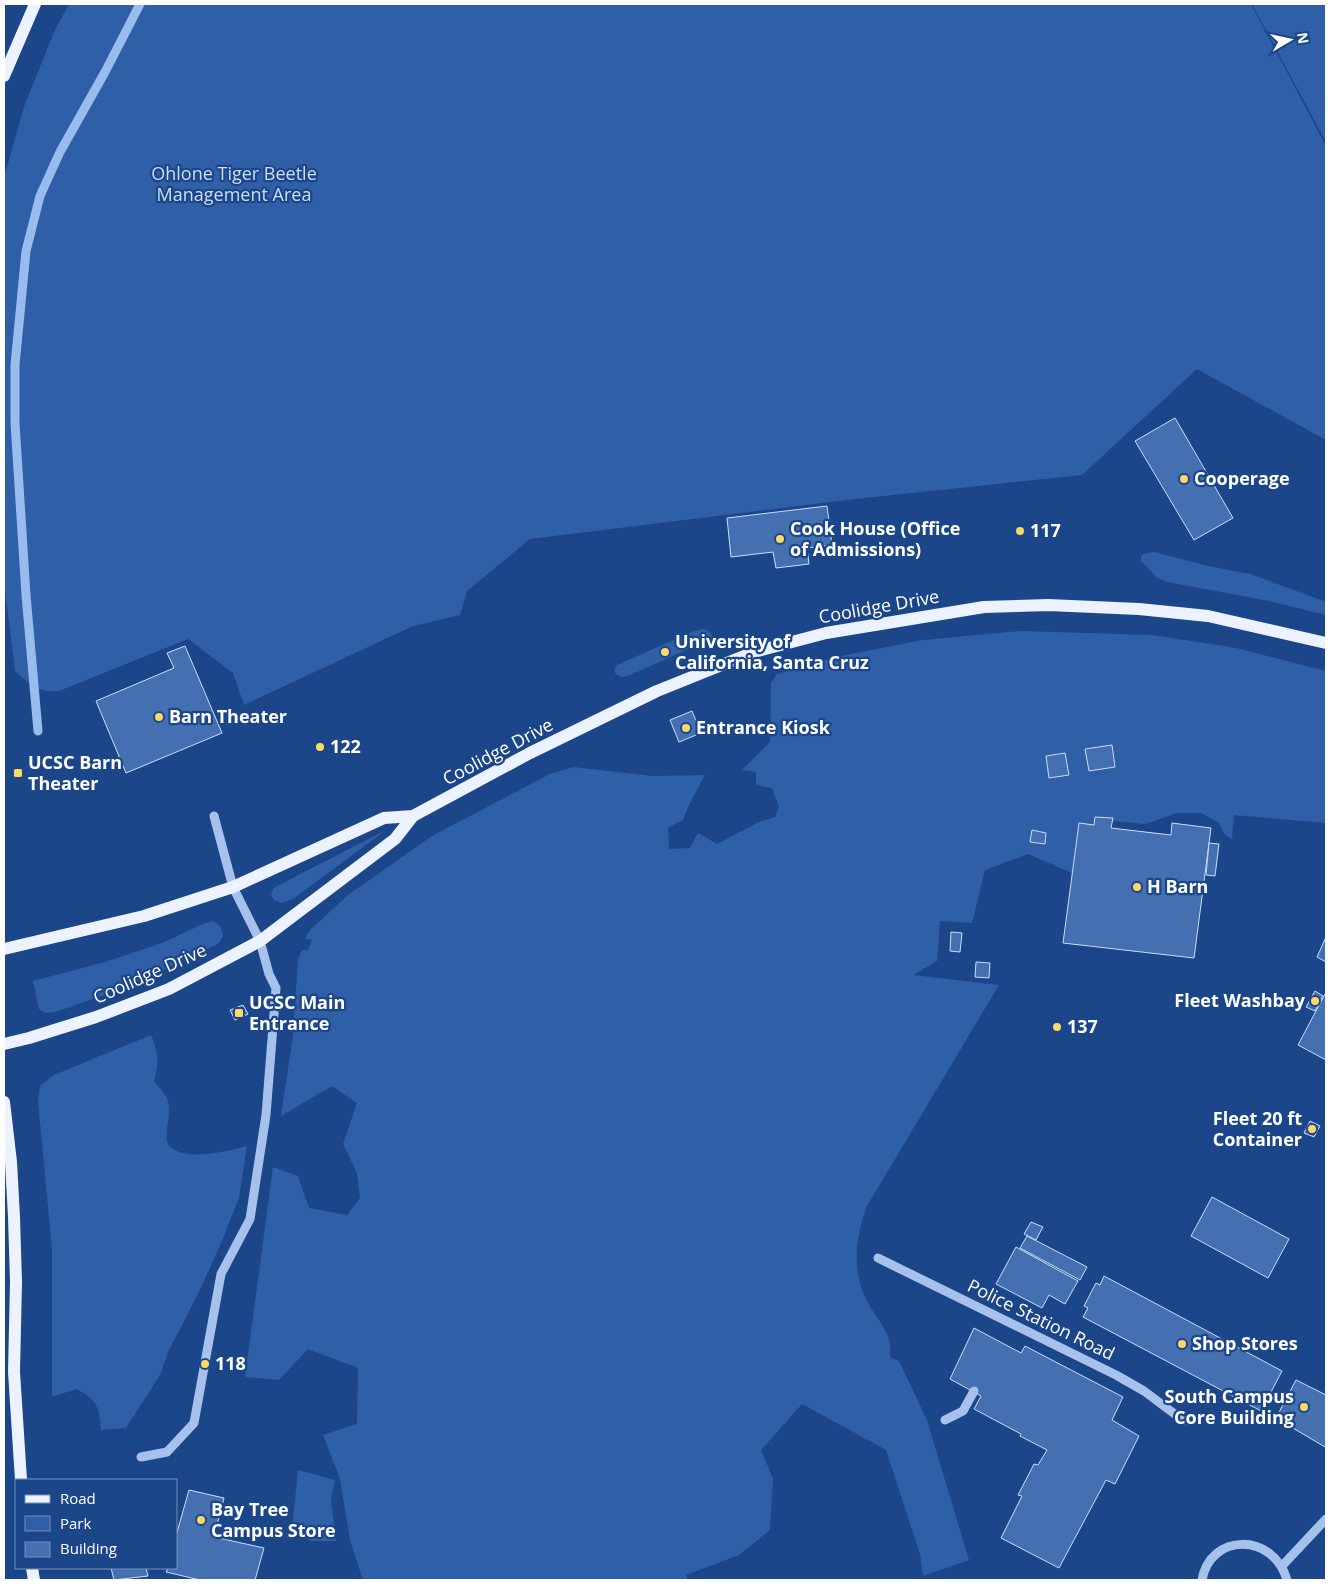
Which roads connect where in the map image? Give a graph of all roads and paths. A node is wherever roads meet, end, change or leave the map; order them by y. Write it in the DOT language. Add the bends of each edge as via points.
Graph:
graph roads {
  1 [pos="35,4"];
  2 [pos="4,76"];
  3 [pos="1326,643"];
  4 [pos="214,816"];
  5 [pos="413,816"];
  6 [pos="233,887"];
  7 [pos="260,941"];
  8 [pos="4,949"];
  9 [pos="4,1044"];
  10 [pos="4,1102"];
  11 [pos="878,1258"];
  12 [pos="974,1392"];
  13 [pos="945,1420"];
  14 [pos="1184,1421"];
  15 [pos="141,1457"];
  16 [pos="21,1479"];
  17 [pos="1326,1519"];
  18 [pos="1282,1566"];
  19 [pos="1202,1580"];
  20 [pos="1287,1580"];
  1 -- 2 [label="main road"];
  3 -- 5 [label="main road, Coolidge Drive" via="1208,616 1048,605 984,607 826,633 754,652 657,691 530,753"];
  4 -- 6 [label="street"];
  5 -- 6 [label="main road, Coolidge Drive" via="384,818"];
  5 -- 7 [label="main road, Coolidge Drive" via="395,840"];
  6 -- 7 [label="street"];
  6 -- 8 [label="main road, Coolidge Drive" via="144,916"];
  7 -- 9 [label="main road, Coolidge Drive" via="169,989 96,1017"];
  7 -- 15 [label="street" via="276,988 266,1115 250,1219 221,1274 194,1423 167,1452"];
  10 -- 16 [label="main road" via="14,1217 14,1372"];
  11 -- 14 [label="street, Police Station Road" via="1116,1375"];
  12 -- 13 [label="street" via="963,1411"];
  17 -- 18 [label="street"];
  18 -- 19 [label="street" via="1260,1547 1246,1544 1231,1546 1208,1564"];
  18 -- 20 [label="street"];
}
